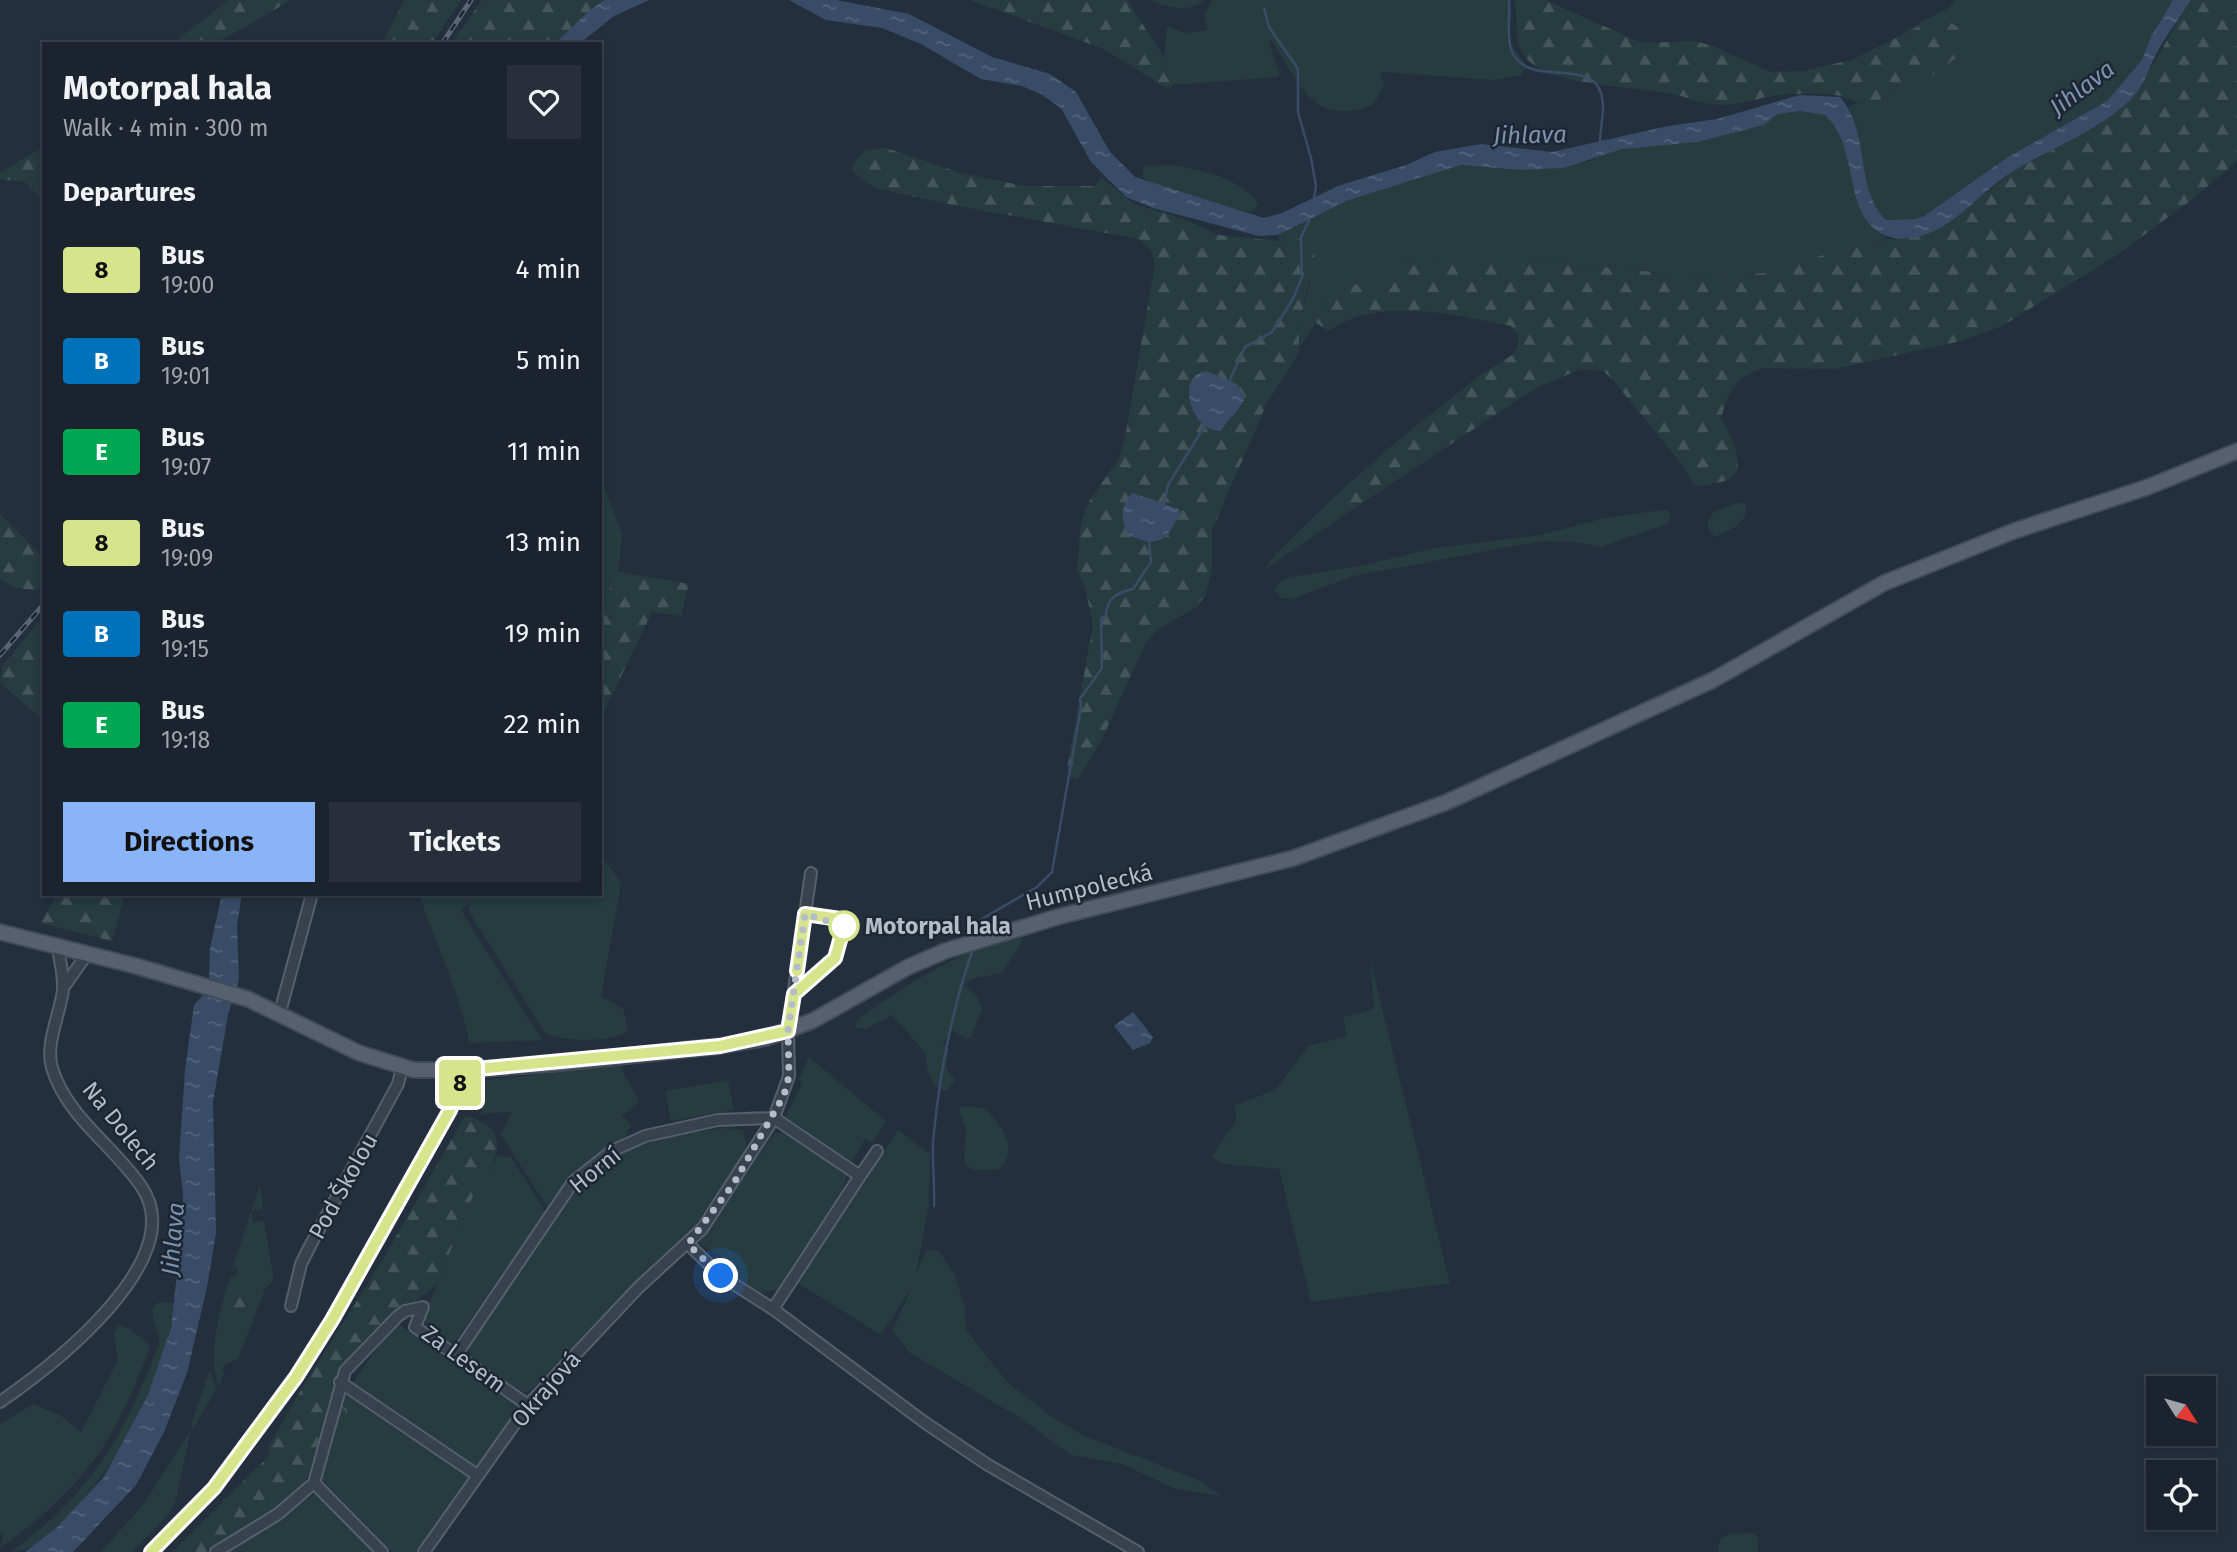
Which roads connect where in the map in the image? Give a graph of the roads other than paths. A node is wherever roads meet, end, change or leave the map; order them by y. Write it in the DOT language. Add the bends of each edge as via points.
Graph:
graph roads {
  1 [pos="2237,451"];
  2 [pos="811,873"];
  3 [pos="311,896"];
  4 [pos="0,932"];
  5 [pos="58,948"];
  6 [pos="87,954"];
  7 [pos="63,988"];
  8 [pos="279,1012"];
  9 [pos="788,1031"];
  10 [pos="402,1068"];
  11 [pos="466,1070"];
  12 [pos="774,1118"];
  13 [pos="877,1151"];
  14 [pos="860,1176"];
  15 [pos="688,1244"];
  16 [pos="291,1306"];
  17 [pos="773,1310"];
  18 [pos="456,1355"];
  19 [pos="340,1382"];
  20 [pos="0,1402"];
  21 [pos="528,1405"];
  22 [pos="477,1475"];
  23 [pos="317,1485"];
  24 [pos="151,1552"];
  25 [pos="218,1552"];
  26 [pos="382,1552"];
  27 [pos="424,1552"];
  28 [pos="1138,1552"];
  1 -- 9 [label="main road, Humpolecká" via="1884,583 1713,680 1447,802 1294,858 973,941 908,967"];
  2 -- 9 [label="street"];
  3 -- 8 [label="street"];
  4 -- 5 [label="main road"];
  5 -- 6 [label="main road"];
  5 -- 7 [label="street, Na Dolech"];
  6 -- 7 [label="street, Na Dolech"];
  6 -- 8 [label="main road"];
  7 -- 20 [label="street, Na Dolech" via="51,1052 58,1085 141,1186 153,1224 142,1259 108,1309"];
  8 -- 10 [label="main road, Humpolecká" via="359,1054"];
  9 -- 11 [label="main road, Humpolecká" via="720,1046"];
  9 -- 12 [label="street, Okrajová" via="789,1076"];
  10 -- 11 [label="main road, Humpolecká"];
  10 -- 16 [label="street, Pod Školou" via="398,1084 301,1264"];
  11 -- 24 [label="street" via="450,1110 303,1367 221,1479"];
  12 -- 14 [label="street"];
  12 -- 15 [label="street, Okrajová" via="734,1183"];
  12 -- 18 [label="street, Horní" via="694,1125 645,1136 612,1151 573,1182"];
  13 -- 14 [label="street"];
  14 -- 17 [label="street"];
  15 -- 17 [label="street" via="721,1276"];
  15 -- 21 [label="street, Okrajová" via="638,1288"];
  17 -- 28 [label="street" via="978,1458"];
  18 -- 19 [label="street, Za Lesem" via="415,1327 423,1307 405,1311 360,1352"];
  18 -- 21 [label="street, Za Lesem"];
  19 -- 22 [label="street"];
  19 -- 23 [label="street"];
  21 -- 22 [label="street, Okrajová"];
  22 -- 27 [label="street, Okrajová"];
  23 -- 25 [label="street"];
  23 -- 26 [label="street"];
}
